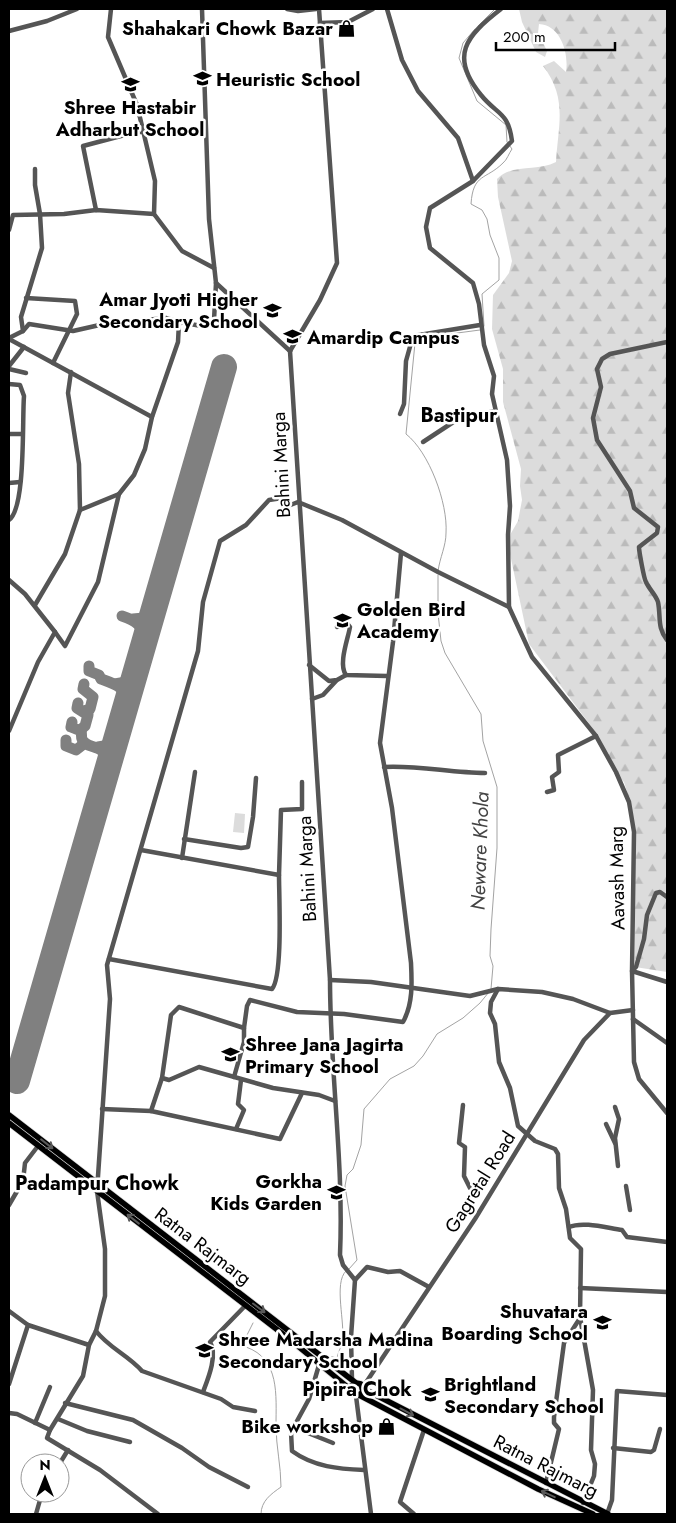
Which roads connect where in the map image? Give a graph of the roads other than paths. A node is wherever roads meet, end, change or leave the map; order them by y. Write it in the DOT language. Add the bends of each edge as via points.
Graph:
graph roads {
  1 [pos="77,9"];
  2 [pos="111,9"];
  3 [pos="202,9"];
  4 [pos="287,9"];
  5 [pos="317,9"];
  6 [pos="373,9"];
  7 [pos="387,9"];
  8 [pos="501,9"];
  9 [pos="69,10"];
  10 [pos="320,23"];
  11 [pos="9,32"];
  12 [pos="144,132"];
  13 [pos="35,169"];
  14 [pos="473,181"];
  15 [pos="96,210"];
  16 [pos="40,214"];
  17 [pos="154,214"];
  18 [pos="11,215"];
  19 [pos="9,230"];
  20 [pos="214,268"];
  21 [pos="216,283"];
  22 [pos="26,298"];
  23 [pos="179,322"];
  24 [pos="480,325"];
  25 [pos="23,331"];
  26 [pos="69,331"];
  27 [pos="9,338"];
  28 [pos="667,342"];
  29 [pos="24,346"];
  30 [pos="290,352"];
  31 [pos="53,362"];
  32 [pos="9,368"];
  33 [pos="71,372"];
  34 [pos="26,373"];
  35 [pos="9,384"];
  36 [pos="495,411"];
  37 [pos="400,414"];
  38 [pos="152,416"];
  39 [pos="9,434"];
  40 [pos="22,434"];
  41 [pos="423,442"];
  42 [pos="20,482"];
  43 [pos="9,483"];
  44 [pos="119,494"];
  45 [pos="298,502"];
  46 [pos="80,510"];
  47 [pos="9,520"];
  48 [pos="401,553"];
  49 [pos="9,580"];
  50 [pos="35,605"];
  51 [pos="509,607"];
  52 [pos="336,627"];
  53 [pos="55,632"];
  54 [pos="667,640"];
  55 [pos="309,664"];
  56 [pos="346,675"];
  57 [pos="387,676"];
  58 [pos="337,680"];
  59 [pos="312,699"];
  60 [pos="9,731"];
  61 [pos="596,736"];
  62 [pos="384,767"];
  63 [pos="195,772"];
  64 [pos="485,773"];
  65 [pos="256,778"];
  66 [pos="302,782"];
  67 [pos="547,792"];
  68 [pos="184,839"];
  69 [pos="141,850"];
  70 [pos="182,858"];
  71 [pos="279,875"];
  72 [pos="667,897"];
  73 [pos="109,959"];
  74 [pos="632,971"];
  75 [pos="330,980"];
  76 [pos="667,982"];
  77 [pos="412,987"];
  78 [pos="498,989"];
  79 [pos="633,1010"];
  80 [pos="610,1013"];
  81 [pos="330,1014"];
  82 [pos="633,1019"];
  83 [pos="244,1028"];
  84 [pos="667,1043"];
  85 [pos="234,1077"];
  86 [pos="162,1078"];
  87 [pos="241,1080"];
  88 [pos="302,1093"];
  89 [pos="336,1101"];
  90 [pos="463,1104"];
  91 [pos="615,1108"];
  92 [pos="102,1109"];
  93 [pos="151,1111"];
  94 [pos="667,1113"];
  95 [pos="9,1115"];
  96 [pos="9,1123"];
  97 [pos="606,1124"];
  98 [pos="236,1129"];
  99 [pos="528,1135"];
  100 [pos="615,1144"];
  101 [pos="38,1146"];
  102 [pos="618,1166"];
  103 [pos="97,1183"];
  104 [pos="626,1186"];
  105 [pos="470,1188"];
  106 [pos="97,1191"];
  107 [pos="9,1205"];
  108 [pos="630,1210"];
  109 [pos="570,1227"];
  110 [pos="667,1242"];
  111 [pos="355,1280"];
  112 [pos="429,1287"];
  113 [pos="580,1288"];
  114 [pos="667,1292"];
  115 [pos="245,1306"];
  116 [pos="9,1310"];
  117 [pos="580,1317"];
  118 [pos="28,1324"];
  119 [pos="96,1331"];
  120 [pos="89,1346"];
  121 [pos="319,1365"];
  122 [pos="354,1381"];
  123 [pos="9,1384"];
  124 [pos="50,1387"];
  125 [pos="363,1388"];
  126 [pos="350,1389"];
  127 [pos="203,1392"];
  128 [pos="667,1395"];
  129 [pos="357,1396"];
  130 [pos="65,1403"];
  131 [pos="255,1411"];
  132 [pos="9,1413"];
  133 [pos="58,1418"];
  134 [pos="35,1423"];
  135 [pos="293,1427"];
  136 [pos="660,1429"];
  137 [pos="50,1430"];
  138 [pos="424,1430"];
  139 [pos="130,1442"];
  140 [pos="334,1443"];
  141 [pos="613,1448"];
  142 [pos="68,1450"];
  143 [pos="66,1453"];
  144 [pos="364,1470"];
  145 [pos="546,1483"];
  146 [pos="248,1487"];
  147 [pos="583,1503"];
  148 [pos="158,1514"];
  149 [pos="371,1514"];
  150 [pos="414,1514"];
  151 [pos="593,1514"];
  152 [pos="608,1514"];
  1 -- 9 [label="street"];
  2 -- 12 [label="street" via="108,38 137,105"];
  3 -- 20 [label="street" via="209,219"];
  4 -- 5 [label="street" via="298,12"];
  5 -- 10 [label="street"];
  6 -- 10 [label="street" via="348,22"];
  7 -- 14 [label="street" via="402,60 418,91 458,138"];
  8 -- 14 [label="street" via="470,38 462,59 481,95 510,125 512,141"];
  9 -- 11 [label="street" via="47,21"];
  10 -- 30 [label="street" via="337,263"];
  12 -- 15 [label="street" via="83,146"];
  12 -- 17 [label="street" via="155,181"];
  13 -- 16 [label="street" via="34,185"];
  14 -- 24 [label="street" via="430,208 426,227 430,248 473,283"];
  15 -- 16 [label="street"];
  15 -- 17 [label="street"];
  16 -- 18 [label="street"];
  16 -- 22 [label="street" via="42,248"];
  17 -- 20 [label="street" via="182,252"];
  18 -- 19 [label="street"];
  20 -- 21 [label="street"];
  21 -- 23 [label="street" via="212,323 207,327"];
  21 -- 30 [label="street"];
  22 -- 25 [label="street" via="21,317"];
  22 -- 26 [label="street" via="76,300 77,314"];
  23 -- 26 [label="street" via="166,318"];
  23 -- 38 [label="street" via="178,342"];
  24 -- 36 [label="street" via="494,376 492,394"];
  24 -- 37 [label="street" via="413,336 406,361 404,404"];
  25 -- 26 [label="street" via="29,324"];
  25 -- 27 [label="street"];
  26 -- 31 [label="street"];
  27 -- 29 [label="street"];
  28 -- 54 [label="street" via="610,354 602,359 597,369 601,387 594,418 597,440 630,491 634,508 658,527 656,533 639,547 639,552 645,580 658,604 661,631"];
  29 -- 31 [label="street"];
  29 -- 32 [label="street"];
  30 -- 45 [label="street, Bahini Marga"];
  31 -- 33 [label="street"];
  32 -- 34 [label="street"];
  33 -- 38 [label="street"];
  33 -- 46 [label="street" via="68,393 79,464"];
  35 -- 40 [label="street" via="20,385 24,396"];
  36 -- 41 [label="street" via="458,419"];
  36 -- 51 [label="street" via="507,460"];
  38 -- 44 [label="street" via="138,466"];
  39 -- 40 [label="street"];
  40 -- 42 [label="street"];
  42 -- 43 [label="street"];
  42 -- 47 [label="street" via="18,504"];
  44 -- 46 [label="street"];
  44 -- 53 [label="street" via="98,582 66,646"];
  45 -- 48 [label="street" via="342,520"];
  45 -- 55 [label="street, Bahini Marga"];
  45 -- 69 [label="street" via="288,506 282,498 269,500 246,525 220,541 203,602 198,652"];
  46 -- 50 [label="street" via="65,554"];
  48 -- 51 [label="street"];
  48 -- 57 [label="street" via="394,642"];
  49 -- 50 [label="street"];
  50 -- 53 [label="street"];
  51 -- 61 [label="street, Aavash Marg" via="532,657"];
  52 -- 56 [label="street" via="347,623 350,627 344,660"];
  53 -- 60 [label="street" via="38,662"];
  55 -- 58 [label="street" via="329,681"];
  55 -- 59 [label="street, Bahini Marga"];
  56 -- 57 [label="street"];
  56 -- 58 [label="street"];
  57 -- 62 [label="street" via="380,743"];
  58 -- 59 [label="street" via="326,693"];
  59 -- 75 [label="street, Bahini Marga"];
  61 -- 67 [label="street" via="558,755 559,772 552,777 554,790"];
  61 -- 74 [label="street, Aavash Marg" via="623,787 634,832"];
  62 -- 64 [label="street" via="413,766"];
  62 -- 77 [label="street" via="402,888"];
  63 -- 68 [label="street"];
  65 -- 68 [label="street" via="254,817 248,847"];
  66 -- 71 [label="street" via="302,809 281,810"];
  68 -- 70 [label="street"];
  69 -- 70 [label="street"];
  69 -- 73 [label="street"];
  70 -- 71 [label="street"];
  71 -- 73 [label="street" via="278,963 272,990"];
  72 -- 74 [label="street" via="656,893 647,915 636,968"];
  73 -- 92 [label="street" via="110,999"];
  74 -- 76 [label="street"];
  74 -- 79 [label="street, Aavash Marg"];
  75 -- 77 [label="street"];
  75 -- 81 [label="street, Bahini Marga"];
  77 -- 78 [label="street" via="470,996"];
  77 -- 81 [label="street" via="410,1006 403,1022"];
  78 -- 80 [label="street" via="553,993"];
  78 -- 99 [label="street" via="489,1009 495,1024 499,1062 510,1088 518,1126"];
  79 -- 80 [label="street"];
  79 -- 82 [label="street, Aavash Marg"];
  80 -- 99 [label="street, Gagretal Road" via="580,1046"];
  81 -- 83 [label="street" via="297,1012 250,1000"];
  81 -- 89 [label="street, Bahini Marga"];
  82 -- 84 [label="street"];
  82 -- 94 [label="street, Aavash Marg" via="634,1062 639,1079"];
  83 -- 85 [label="street" via="244,1042"];
  83 -- 86 [label="street" via="189,1008 176,1008 171,1015"];
  85 -- 86 [label="street" via="199,1067 168,1080"];
  85 -- 87 [label="street"];
  86 -- 93 [label="street"];
  87 -- 88 [label="street"];
  87 -- 98 [label="street" via="238,1104 244,1110"];
  88 -- 89 [label="street"];
  88 -- 98 [label="street" via="280,1138"];
  89 -- 111 [label="street, Bahini Marga" via="340,1255"];
  90 -- 105 [label="street" via="459,1143 465,1147 464,1176"];
  91 -- 100 [label="street" via="619,1119"];
  92 -- 93 [label="street"];
  92 -- 103 [label="street"];
  93 -- 98 [label="street"];
  95 -- 103 [label="main road, Ratna Rajmarg, one-way"];
  96 -- 101 [label="main road, Ratna Rajmarg"];
  97 -- 100 [label="street"];
  99 -- 109 [label="street" via="543,1146 555,1149 558,1154 559,1188"];
  99 -- 112 [label="street, Gagretal Road"];
  100 -- 102 [label="street"];
  101 -- 106 [label="main road, Ratna Rajmarg"];
  101 -- 107 [label="street" via="26,1163 23,1180"];
  103 -- 106 [label="street"];
  103 -- 122 [label="main road, Ratna Rajmarg, one-way"];
  104 -- 108 [label="street"];
  115 -- 106 [label="main road, Ratna Rajmarg, one-way"];
  106 -- 119 [label="street" via="106,1286"];
  109 -- 110 [label="street" via="622,1230 627,1237"];
  109 -- 113 [label="street" via="570,1238 581,1250"];
  111 -- 112 [label="street" via="367,1267 400,1271"];
  111 -- 122 [label="street" via="351,1336"];
  112 -- 125 [label="street, Gagretal Road"];
  113 -- 114 [label="street"];
  113 -- 117 [label="street"];
  115 -- 121 [label="main road, Ratna Rajmarg"];
  115 -- 127 [label="street" via="210,1342 213,1355"];
  116 -- 118 [label="street"];
  117 -- 145 [label="street" via="564,1343 554,1417 559,1429"];
  117 -- 147 [label="street" via="593,1390 591,1450 595,1464 594,1476"];
  118 -- 120 [label="street"];
  118 -- 123 [label="street"];
  119 -- 120 [label="street"];
  119 -- 127 [label="street" via="142,1371"];
  120 -- 130 [label="street" via="83,1376"];
  121 -- 126 [label="main road, Ratna Rajmarg"];
  121 -- 135 [label="street" via="308,1399"];
  122 -- 125 [label="main road, Ratna Rajmarg"];
  122 -- 126 [label="main road"];
  124 -- 134 [label="street"];
  125 -- 129 [label="main road"];
  125 -- 145 [label="main road, Ratna Rajmarg, one-way"];
  126 -- 129 [label="main road, Ratna Rajmarg"];
  127 -- 131 [label="street" via="222,1398 233,1407"];
  128 -- 141 [label="street" via="617,1391"];
  129 -- 138 [label="main road, Ratna Rajmarg"];
  129 -- 144 [label="street"];
  130 -- 133 [label="street"];
  130 -- 146 [label="street" via="133,1420"];
  132 -- 134 [label="street"];
  133 -- 137 [label="street"];
  133 -- 139 [label="street" via="87,1432"];
  134 -- 137 [label="street"];
  135 -- 140 [label="street"];
  135 -- 144 [label="street" via="292,1451 299,1456 338,1469"];
  136 -- 141 [label="street" via="651,1452"];
  137 -- 142 [label="street" via="47,1438"];
  138 -- 150 [label="street" via="400,1502"];
  151 -- 138 [label="main road, Ratna Rajmarg, one-way"];
  141 -- 152 [label="street" via="612,1500"];
  142 -- 143 [label="street"];
  142 -- 148 [label="street"];
  144 -- 149 [label="street"];
  145 -- 147 [label="main road, Ratna Rajmarg"];
  147 -- 152 [label="main road, Ratna Rajmarg"];
}
